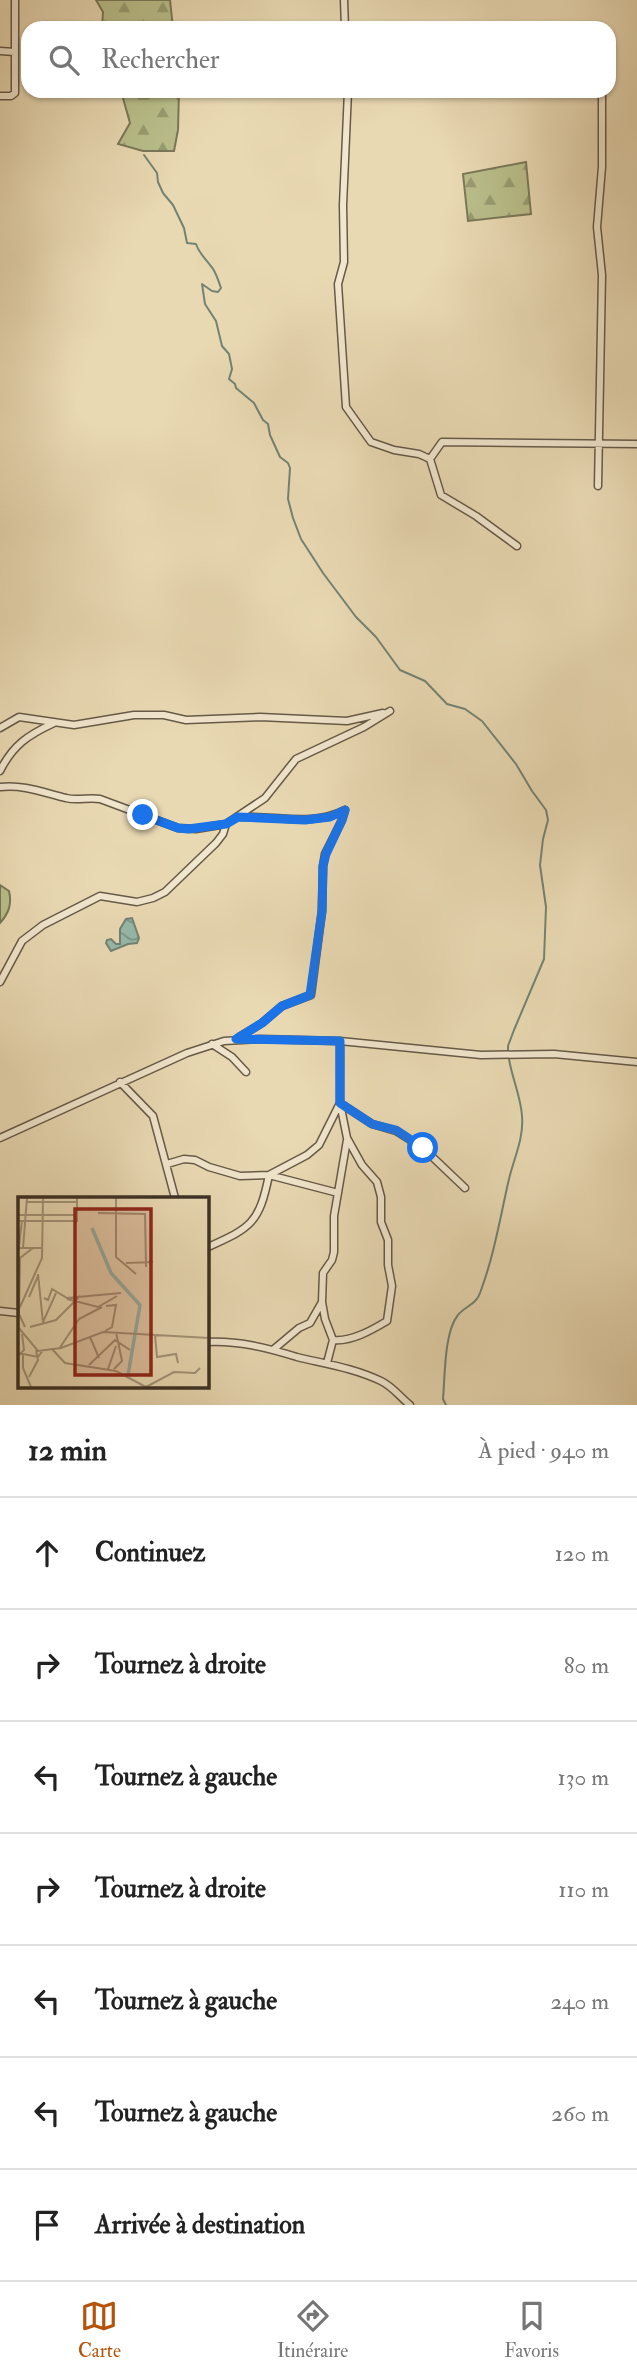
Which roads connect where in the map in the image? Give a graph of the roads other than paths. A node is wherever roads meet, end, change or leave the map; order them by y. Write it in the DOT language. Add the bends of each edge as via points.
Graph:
graph roads {
  1 [pos="15,0"];
  2 [pos="344,0"];
  3 [pos="345,21"];
  4 [pos="0,51"];
  5 [pos="15,52"];
  6 [pos="0,96"];
  7 [pos="348,98"];
  8 [pos="601,98"];
  9 [pos="599,443"];
  10 [pos="637,444"];
  11 [pos="430,459"];
  12 [pos="598,486"];
  13 [pos="517,547"];
  14 [pos="54,723"];
  15 [pos="0,728"];
  16 [pos="0,771"];
  17 [pos="0,787"];
  18 [pos="238,817"];
  19 [pos="226,824"];
  20 [pos="0,982"];
  21 [pos="236,1039"];
  22 [pos="340,1041"];
  23 [pos="212,1044"];
  24 [pos="637,1062"];
  25 [pos="246,1072"];
  26 [pos="120,1082"];
  27 [pos="340,1103"];
  28 [pos="0,1138"];
  29 [pos="347,1138"];
  30 [pos="167,1164"];
  31 [pos="269,1175"];
  32 [pos="465,1188"];
  33 [pos="338,1193"];
  34 [pos="175,1197"];
  35 [pos="208,1247"];
  36 [pos="322,1302"];
  37 [pos="0,1311"];
  38 [pos="18,1313"];
  39 [pos="333,1340"];
  40 [pos="208,1342"];
  41 [pos="274,1349"];
  42 [pos="327,1363"];
  43 [pos="410,1405"];
  1 -- 5 [label="street"];
  2 -- 3 [label="street"];
  4 -- 5 [label="street"];
  5 -- 6 [label="street" via="15,93"];
  7 -- 11 [label="street" via="344,262 338,284 346,407 371,442"];
  8 -- 9 [label="street"];
  9 -- 10 [label="street"];
  9 -- 11 [label="street" via="442,442"];
  9 -- 12 [label="street"];
  11 -- 13 [label="street" via="441,495"];
  14 -- 15 [label="street" via="19,717"];
  14 -- 16 [label="street" via="13,749"];
  14 -- 18 [label="street" via="87,724 159,715 186,720 347,721 390,711 296,759 265,798"];
  17 -- 19 [label="street" via="69,799 92,797 178,828"];
  18 -- 19 [label="street"];
  18 -- 21 [label="street" via="305,820 345,810 323,866 322,911 310,995 282,1006"];
  19 -- 20 [label="street" via="216,843 159,895 137,902 100,896 30,933"];
  21 -- 22 [label="street"];
  21 -- 23 [label="street"];
  22 -- 24 [label="street" via="481,1055 554,1054"];
  22 -- 27 [label="street"];
  23 -- 25 [label="street"];
  23 -- 26 [label="street"];
  26 -- 28 [label="street"];
  26 -- 30 [label="street" via="153,1116"];
  27 -- 29 [label="street"];
  27 -- 31 [label="street" via="318,1145"];
  27 -- 32 [label="street" via="423,1148"];
  29 -- 33 [label="street"];
  29 -- 39 [label="street" via="377,1182 392,1286 387,1321"];
  30 -- 31 [label="street" via="189,1159 240,1176"];
  30 -- 34 [label="street"];
  31 -- 33 [label="street"];
  31 -- 35 [label="street" via="261,1207 252,1220 234,1237"];
  33 -- 36 [label="street" via="334,1252 323,1273"];
  36 -- 39 [label="street"];
  36 -- 41 [label="street" via="310,1323"];
  37 -- 38 [label="street"];
  39 -- 42 [label="street"];
  40 -- 41 [label="street"];
  41 -- 42 [label="street"];
  42 -- 43 [label="street" via="381,1381"];
}
